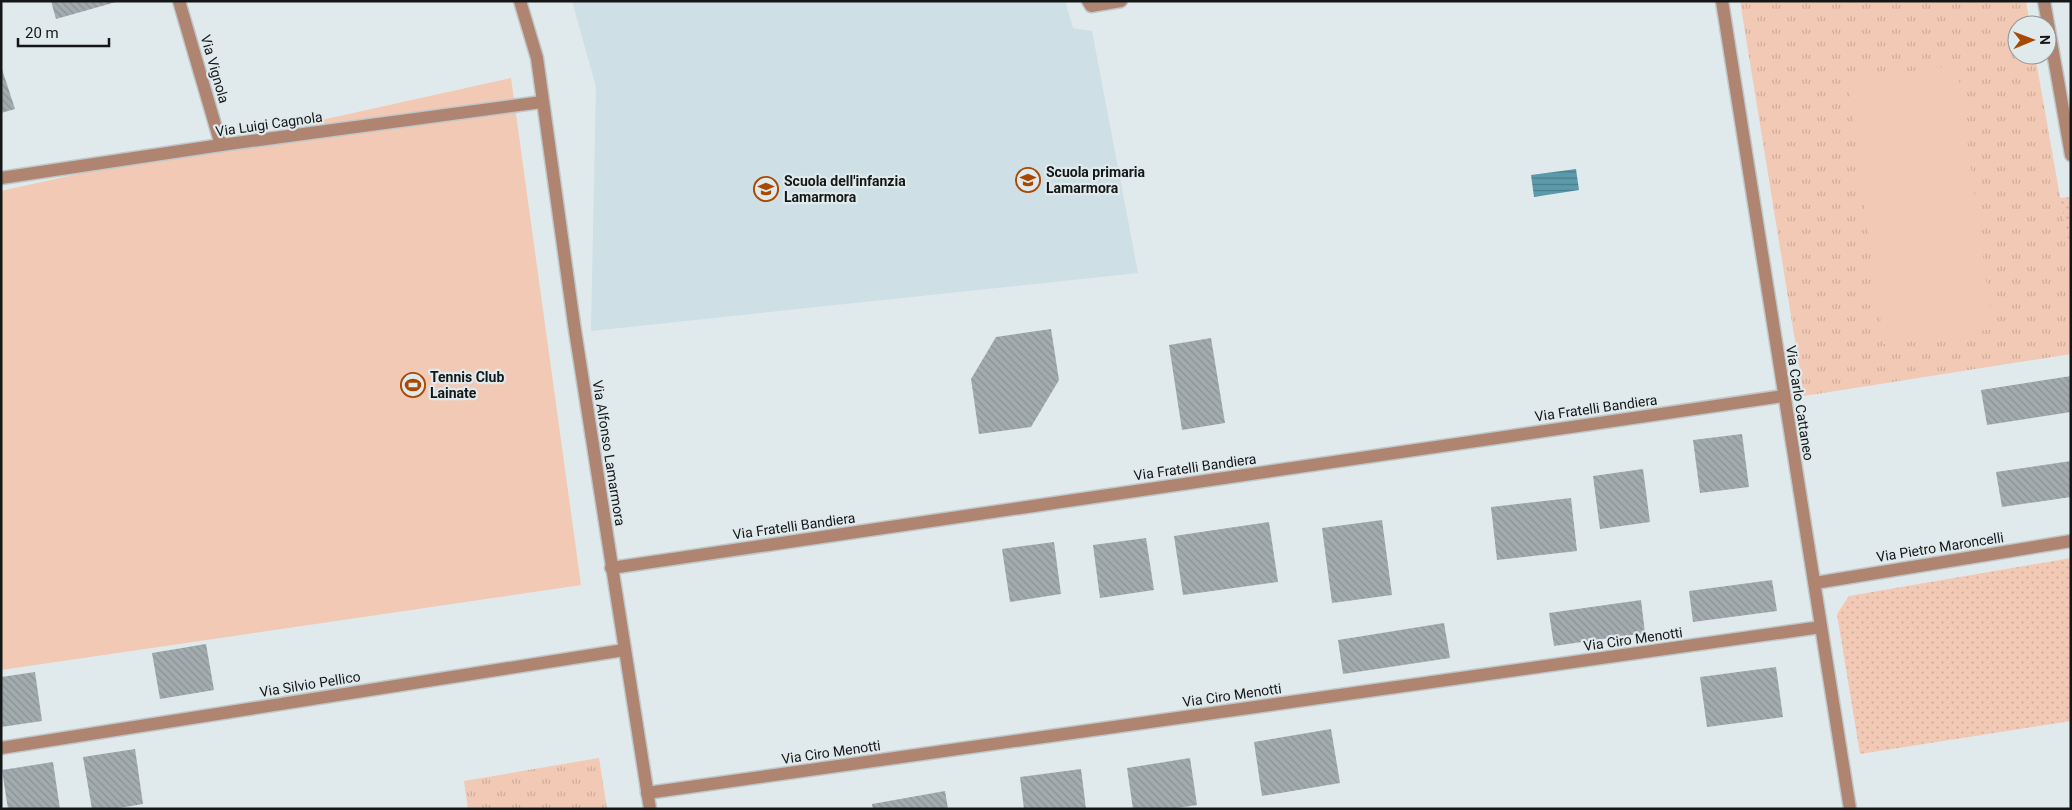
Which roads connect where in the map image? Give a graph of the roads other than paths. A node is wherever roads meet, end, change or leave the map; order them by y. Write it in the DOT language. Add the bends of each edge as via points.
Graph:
graph roads {
  1 [pos="179,1"];
  2 [pos="520,1"];
  3 [pos="1121,1"];
  4 [pos="1722,1"];
  5 [pos="2044,1"];
  6 [pos="1090,4"];
  7 [pos="542,102"];
  8 [pos="221,145"];
  9 [pos="2071,155"];
  10 [pos="1,178"];
  11 [pos="1783,396"];
  12 [pos="2071,541"];
  13 [pos="611,568"];
  14 [pos="1815,583"];
  15 [pos="1820,627"];
  16 [pos="624,650"];
  17 [pos="1,748"];
  18 [pos="647,793"];
  19 [pos="650,809"];
  20 [pos="1850,809"];
  1 -- 8 [label="street, Via Vignola"];
  2 -- 7 [label="street, Via Alfonso Lamarmora" via="537,58"];
  3 -- 6 [label="street"];
  4 -- 11 [label="street, Via Carlo Cattaneo"];
  5 -- 9 [label="street"];
  7 -- 8 [label="street, Via Luigi Cagnola"];
  7 -- 13 [label="street, Via Alfonso Lamarmora"];
  8 -- 10 [label="street, Via Luigi Cagnola"];
  11 -- 13 [label="street, Via Fratelli Bandiera"];
  11 -- 14 [label="street, Via Carlo Cattaneo"];
  12 -- 14 [label="street, Via Pietro Maroncelli"];
  13 -- 16 [label="street, Via Alfonso Lamarmora"];
  14 -- 15 [label="street, Via Carlo Cattaneo"];
  15 -- 18 [label="street, Via Ciro Menotti"];
  15 -- 20 [label="street, Via Carlo Cattaneo"];
  16 -- 17 [label="street, Via Silvio Pellico"];
  16 -- 18 [label="street, Via Alfonso Lamarmora"];
  18 -- 19 [label="street, Via Alfonso Lamarmora"];
}
